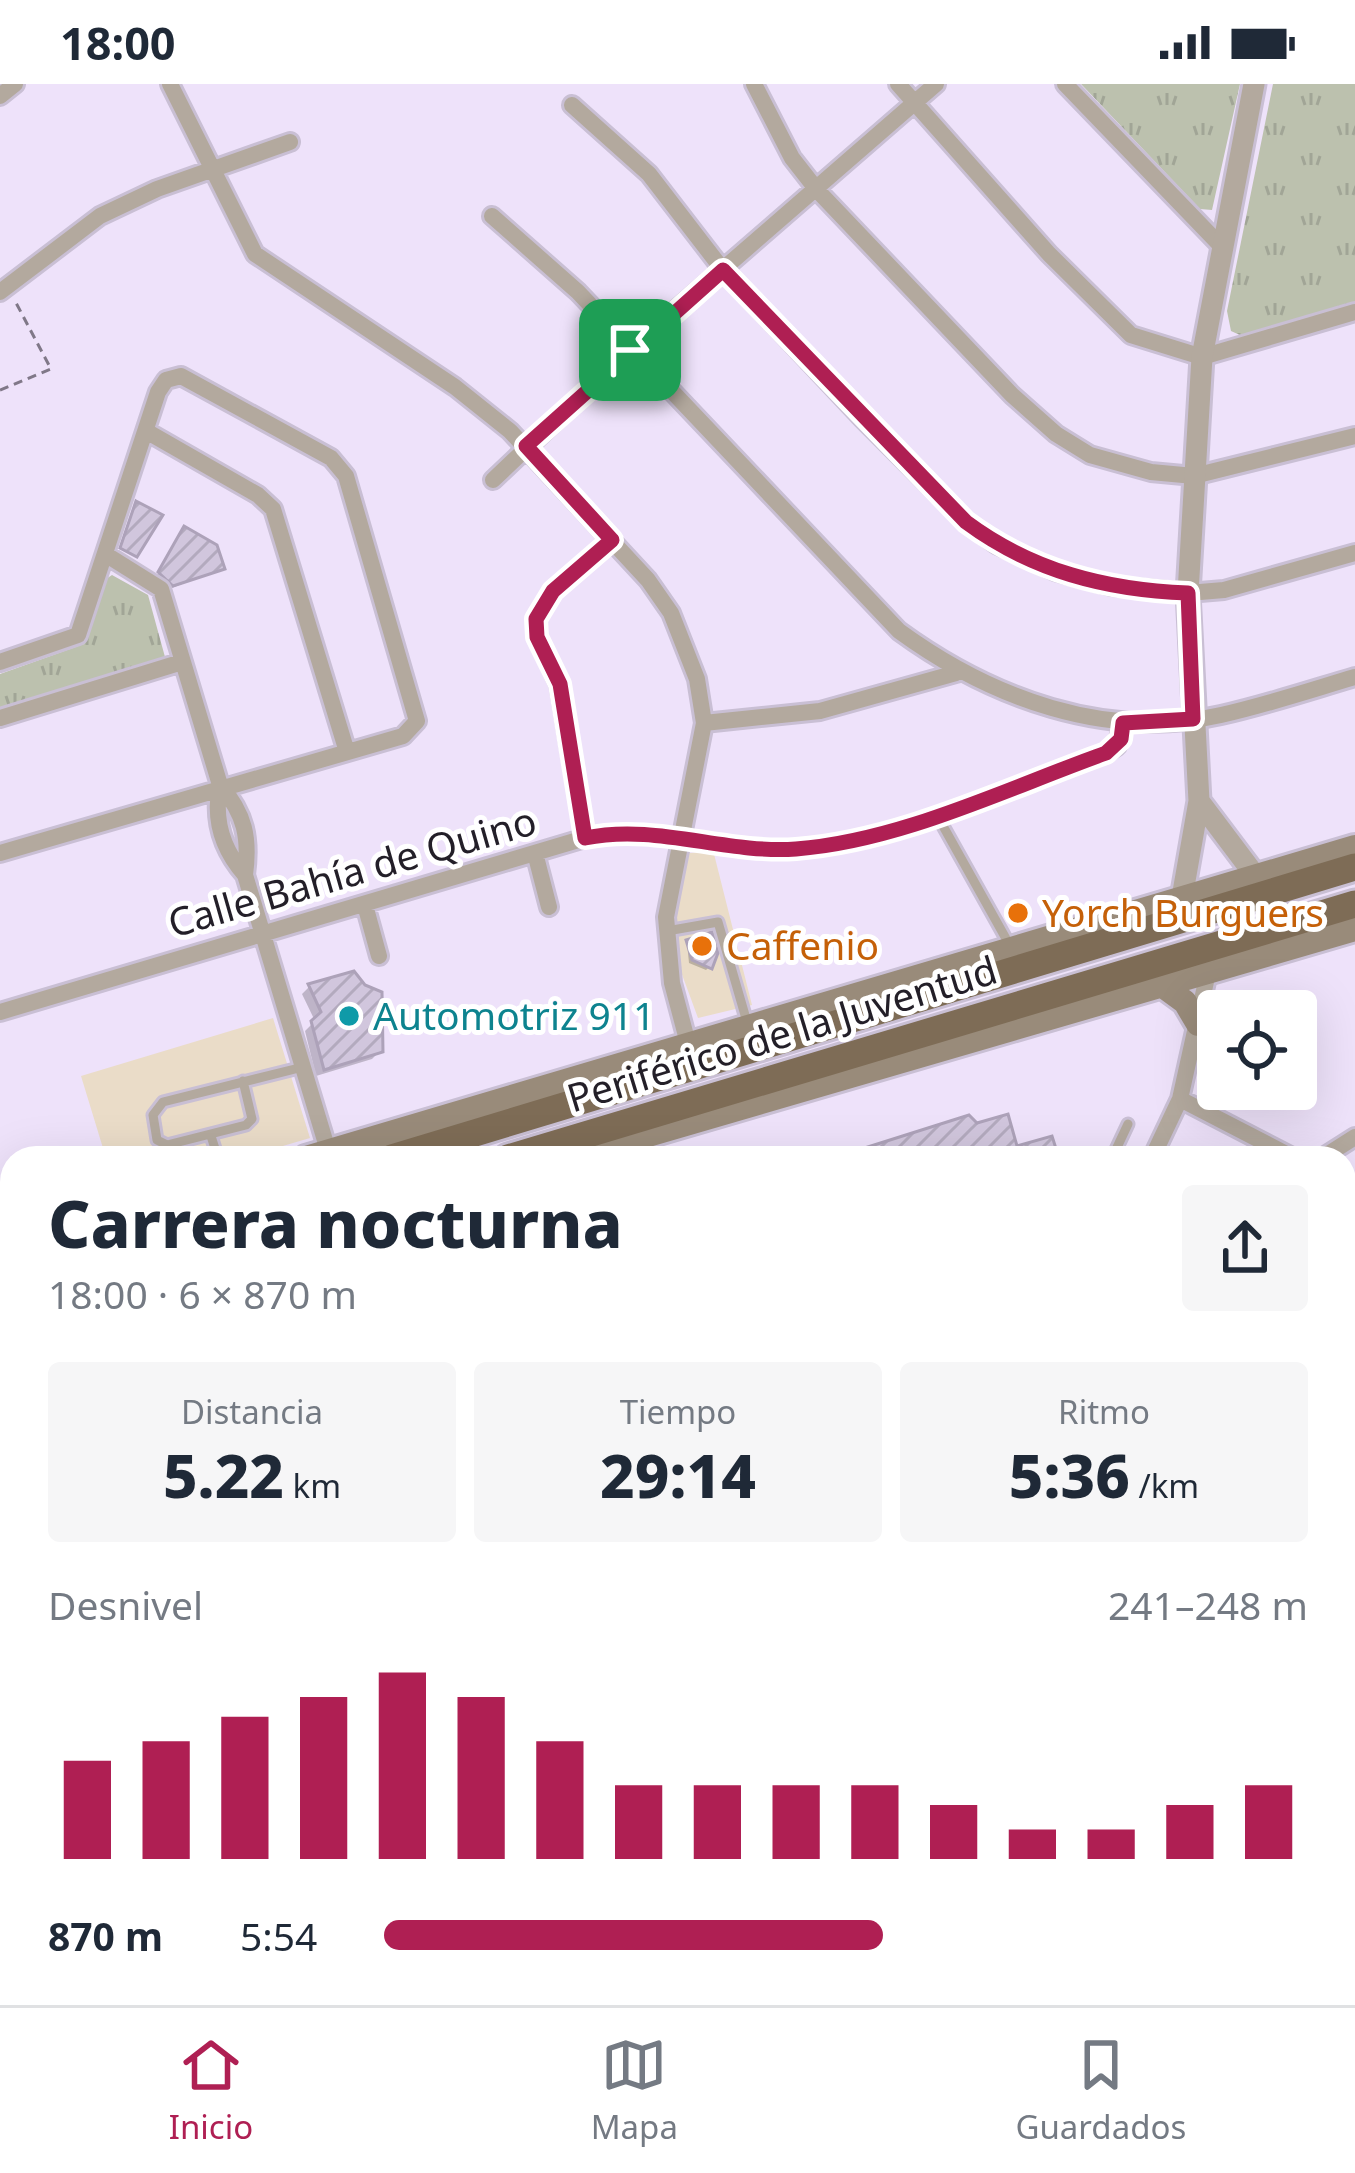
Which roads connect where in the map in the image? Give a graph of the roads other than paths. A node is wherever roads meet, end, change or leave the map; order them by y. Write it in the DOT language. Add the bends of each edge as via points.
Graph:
graph roads {
  1 [pos="15,84"];
  2 [pos="170,84"];
  3 [pos="754,84"];
  4 [pos="898,84"];
  5 [pos="936,84"];
  6 [pos="1065,84"];
  7 [pos="1254,84"];
  8 [pos="0,96"];
  9 [pos="572,105"];
  10 [pos="912,105"];
  11 [pos="290,142"];
  12 [pos="210,169"];
  13 [pos="817,190"];
  14 [pos="492,216"];
  15 [pos="1222,248"];
  16 [pos="723,270"];
  17 [pos="3,289"];
  18 [pos="1355,312"];
  19 [pos="630,350"];
  20 [pos="1202,357"];
  21 [pos="146,431"];
  22 [pos="1355,436"];
  23 [pos="526,446"];
  24 [pos="1194,476"];
  25 [pos="494,480"];
  26 [pos="612,540"];
  27 [pos="105,554"];
  28 [pos="1355,554"];
  29 [pos="1188,593"];
  30 [pos="0,662"];
  31 [pos="182,662"];
  32 [pos="956,673"];
  33 [pos="1355,677"];
  34 [pos="0,718"];
  35 [pos="1193,719"];
  36 [pos="704,723"];
  37 [pos="1123,723"];
  38 [pos="347,752"];
  39 [pos="220,785"];
  40 [pos="1199,802"];
  41 [pos="935,814"];
  42 [pos="679,836"];
  43 [pos="585,838"];
  44 [pos="1355,847"];
  45 [pos="0,853"];
  46 [pos="535,853"];
  47 [pos="1355,867"];
  48 [pos="1263,885"];
  49 [pos="365,904"];
  50 [pos="1355,904"];
  51 [pos="549,907"];
  52 [pos="1180,909"];
  53 [pos="1355,914"];
  54 [pos="1286,924"];
  55 [pos="1355,928"];
  56 [pos="261,932"];
  57 [pos="666,932"];
  58 [pos="1011,949"];
  59 [pos="379,956"];
  60 [pos="1209,968"];
  61 [pos="1159,983"];
  62 [pos="1205,990"];
  63 [pos="0,1012"];
  64 [pos="1197,1022"];
  65 [pos="748,1027"];
  66 [pos="1197,1028"];
  67 [pos="692,1057"];
  68 [pos="303,1067"];
  69 [pos="243,1082"];
  70 [pos="1180,1099"];
  71 [pos="1128,1124"];
  72 [pos="211,1136"];
  73 [pos="214,1146"];
  74 [pos="320,1146"];
  75 [pos="359,1146"];
  76 [pos="428,1146"];
  77 [pos="548,1146"];
  78 [pos="609,1146"];
  79 [pos="1118,1146"];
  80 [pos="1157,1146"];
  81 [pos="1271,1146"];
  1 -- 8 [label="street"];
  2 -- 12 [label="street"];
  3 -- 13 [label="street"];
  4 -- 10 [label="street"];
  5 -- 10 [label="street"];
  6 -- 15 [label="street"];
  7 -- 15 [label="street"];
  9 -- 16 [label="street" via="650,174"];
  10 -- 13 [label="street"];
  10 -- 20 [label="street" via="1111,319 1151,344"];
  11 -- 12 [label="street"];
  12 -- 17 [label="street" via="82,225"];
  12 -- 23 [label="street" via="268,266 455,387"];
  13 -- 16 [label="street"];
  13 -- 24 [label="street" via="1056,434 1117,464"];
  14 -- 19 [label="street" via="546,260"];
  15 -- 20 [label="street"];
  16 -- 19 [label="street"];
  16 -- 29 [label="street" via="996,544 1112,586"];
  18 -- 20 [label="street"];
  19 -- 23 [label="street"];
  19 -- 32 [label="street" via="899,631"];
  20 -- 24 [label="street"];
  21 -- 27 [label="street"];
  21 -- 38 [label="street" via="273,509"];
  21 -- 38 [label="street" via="162,385 181,376 331,458 346,476 417,721 403,736"];
  22 -- 24 [label="street"];
  23 -- 25 [label="street"];
  23 -- 26 [label="street"];
  24 -- 29 [label="street"];
  26 -- 36 [label="street" via="671,613"];
  26 -- 43 [label="street" via="553,591 536,619 560,684"];
  27 -- 30 [label="street" via="78,635"];
  27 -- 31 [label="street" via="161,589"];
  28 -- 29 [label="street"];
  29 -- 35 [label="street"];
  31 -- 34 [label="street"];
  31 -- 39 [label="street"];
  32 -- 36 [label="street" via="820,711"];
  32 -- 37 [label="street"];
  33 -- 35 [label="street"];
  35 -- 37 [label="street"];
  35 -- 40 [label="street"];
  36 -- 42 [label="street"];
  37 -- 41 [label="street, Calle Bahía de Quino" via="1112,751"];
  38 -- 39 [label="street"];
  39 -- 45 [label="street"];
  39 -- 56 [label="street" via="247,833 244,875"];
  40 -- 48 [label="street"];
  40 -- 52 [label="street"];
  41 -- 42 [label="street, Calle Bahía de Quino" via="799,849"];
  41 -- 58 [label="lane"];
  42 -- 43 [label="street, Calle Bahía de Quino"];
  42 -- 57 [label="street"];
  43 -- 46 [label="street, Calle Bahía de Quino"];
  44 -- 48 [label="main road"];
  46 -- 49 [label="street, Calle Bahía de Quino"];
  46 -- 51 [label="street"];
  47 -- 48 [label="highway, Periférico de la Juventud"];
  48 -- 52 [label="highway, Periférico de la Juventud"];
  49 -- 56 [label="street, Calle Bahía de Quino"];
  49 -- 59 [label="street"];
  50 -- 54 [label="highway, Periférico de la Juventud"];
  52 -- 58 [label="main road"];
  52 -- 67 [label="highway, Periférico de la Juventud"];
  53 -- 54 [label="highway"];
  54 -- 77 [label="highway, Periférico de la Juventud"];
  55 -- 60 [label="main road"];
  56 -- 63 [label="street, Calle Bahía de Quino"];
  56 -- 68 [label="street"];
  57 -- 65 [label="lane" via="718,922"];
  57 -- 67 [label="street"];
  58 -- 65 [label="main road"];
  60 -- 61 [label="main road"];
  60 -- 62 [label="street"];
  61 -- 64 [label="main road"];
  61 -- 78 [label="main road"];
  65 -- 67 [label="main road"];
  66 -- 70 [label="street"];
  67 -- 75 [label="main road"];
  67 -- 76 [label="highway, Periférico de la Juventud"];
  68 -- 69 [label="lane"];
  68 -- 74 [label="street"];
  69 -- 72 [label="lane" via="250,1123"];
  69 -- 72 [label="lane" via="154,1108 161,1144"];
  70 -- 80 [label="street"];
  70 -- 81 [label="street"];
  71 -- 79 [label="lane"];
  72 -- 73 [label="lane"];
}
